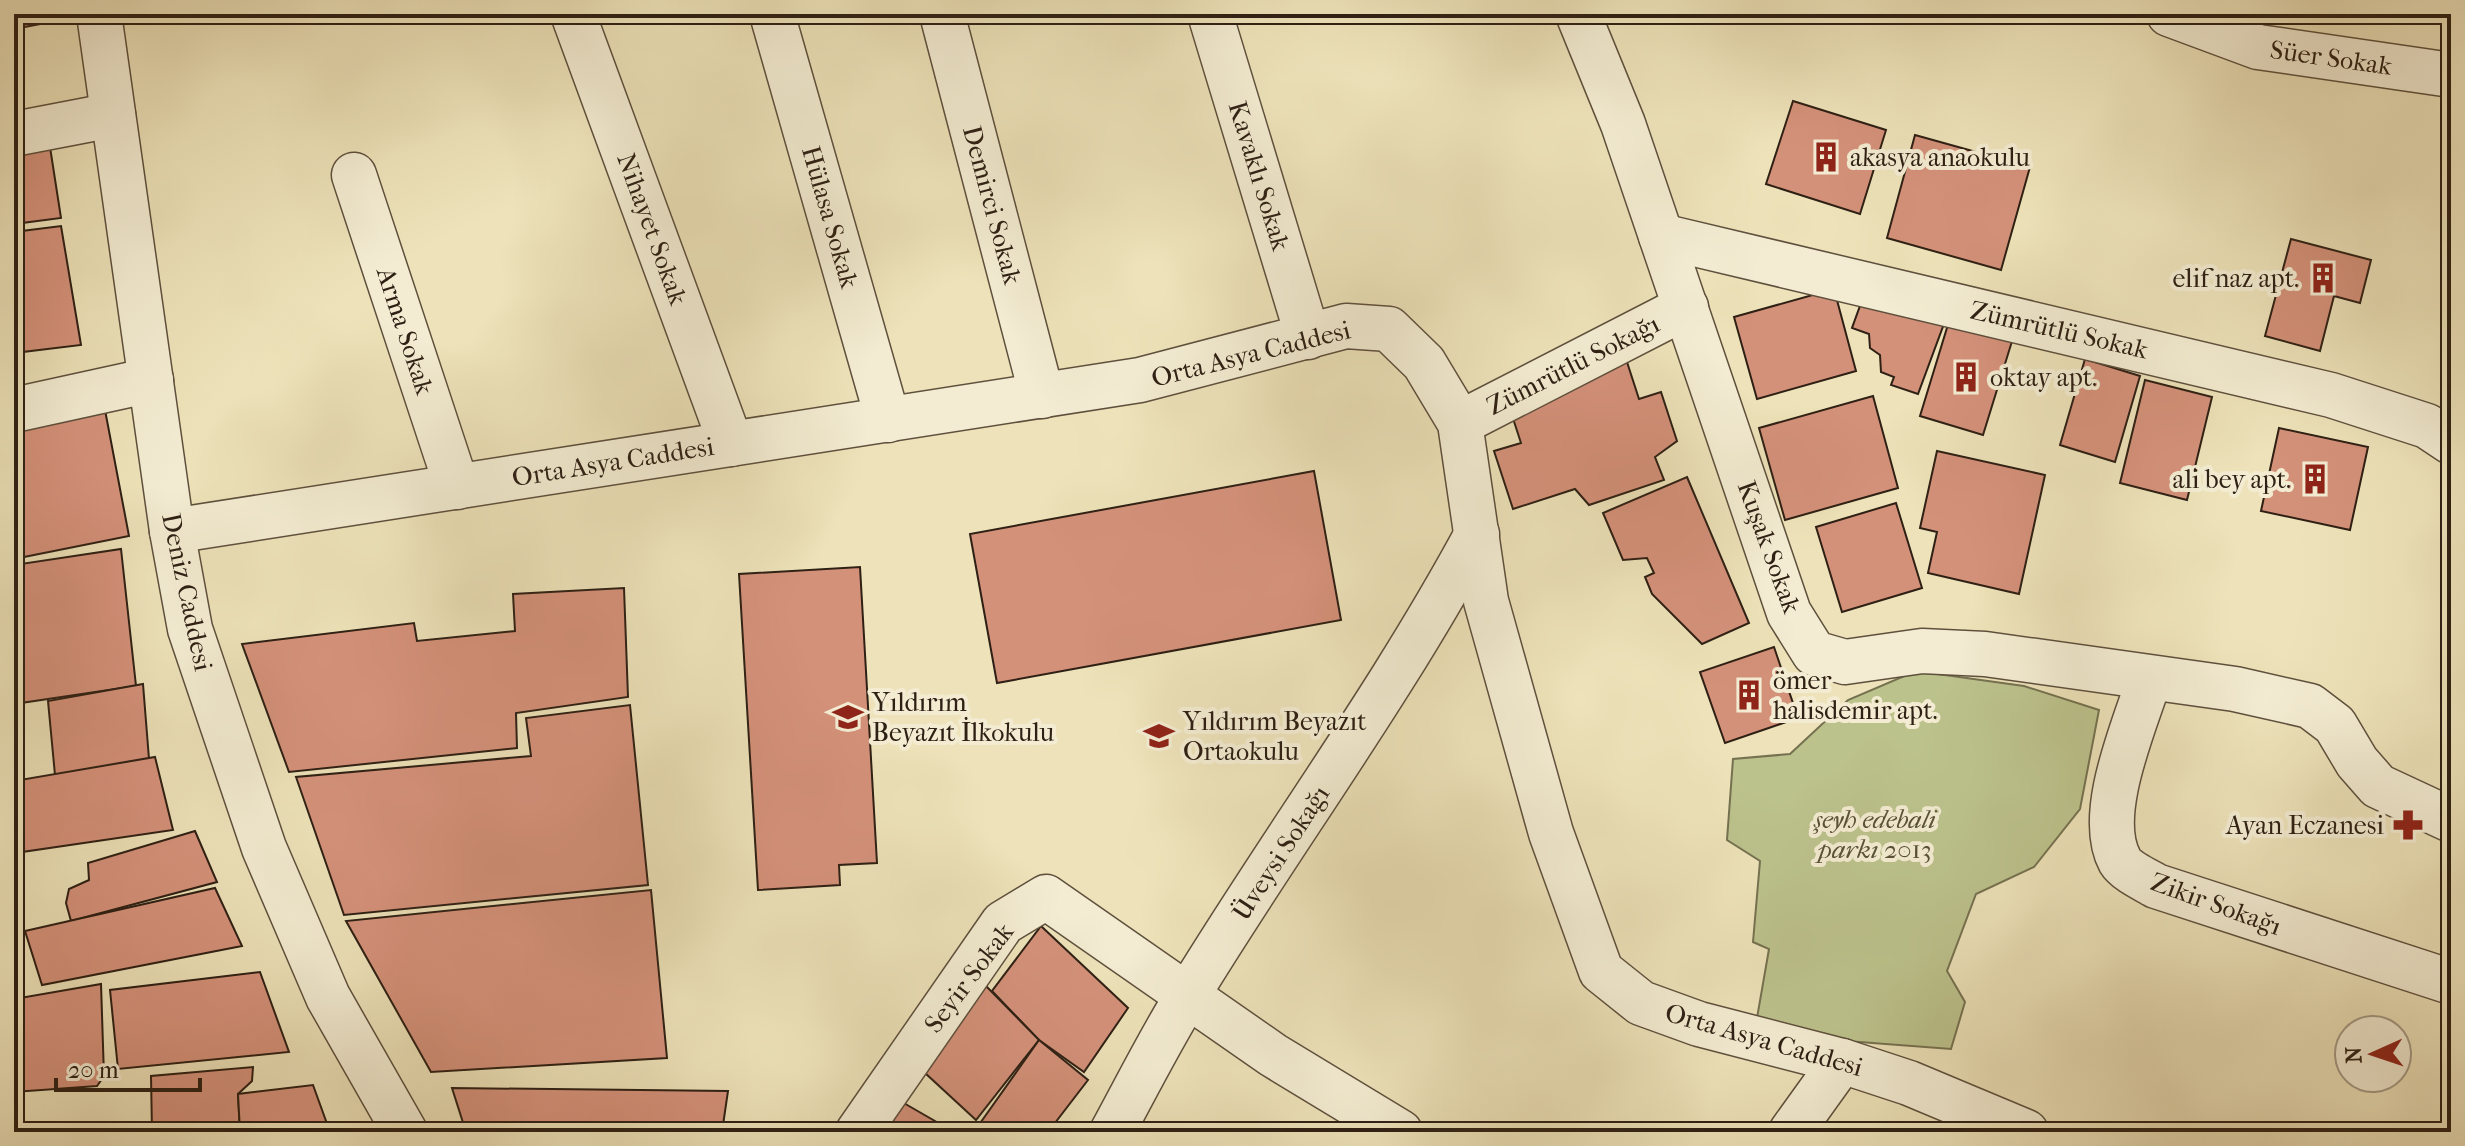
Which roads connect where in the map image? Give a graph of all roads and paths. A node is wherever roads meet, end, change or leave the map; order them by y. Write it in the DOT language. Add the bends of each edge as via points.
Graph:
graph roads {
  1 [pos="99,14"];
  2 [pos="573,14"];
  3 [pos="772,14"];
  4 [pos="942,14"];
  5 [pos="1210,14"];
  6 [pos="1578,14"];
  7 [pos="2169,14"];
  8 [pos="2451,75"];
  9 [pos="113,115"];
  10 [pos="14,134"];
  11 [pos="354,175"];
  12 [pos="1661,236"];
  13 [pos="1686,307"];
  14 [pos="1308,337"];
  15 [pos="151,380"];
  16 [pos="1042,396"];
  17 [pos="14,410"];
  18 [pos="888,420"];
  19 [pos="1460,423"];
  20 [pos="2451,442"];
  21 [pos="731,444"];
  22 [pos="457,487"];
  23 [pos="172,531"];
  24 [pos="1477,534"];
  25 [pos="2149,680"];
  26 [pos="2451,820"];
  27 [pos="2451,982"];
  28 [pos="1188,994"];
  29 [pos="1842,1061"];
  30 [pos="405,1132"];
  31 [pos="858,1132"];
  32 [pos="1112,1132"];
  33 [pos="1400,1132"];
  34 [pos="1791,1132"];
  35 [pos="2026,1132"];
  1 -- 9 [label="street, Deniz Caddesi"];
  2 -- 21 [label="street, Nihayet Sokak"];
  3 -- 18 [label="street, Hülasa Sokak"];
  4 -- 16 [label="street, Demirci Sokak"];
  5 -- 14 [label="street, Kavaklı Sokak"];
  6 -- 12 [label="street, Kuşak Sokak"];
  7 -- 8 [label="street, Süer Sokak" via="2258,47"];
  9 -- 10 [label="street"];
  9 -- 15 [label="street, Deniz Caddesi"];
  11 -- 22 [label="street, Arma Sokak"];
  12 -- 13 [label="street, Kuşak Sokak"];
  12 -- 20 [label="street, Zümrütlü Sokak" via="2331,395 2427,426"];
  13 -- 19 [label="street, Zümrütlü Sokağı"];
  13 -- 25 [label="street, Kuşak Sokak" via="1789,613 1814,653 1845,662 1922,651 1985,654"];
  14 -- 16 [label="street, Orta Asya Caddesi" via="1140,380"];
  14 -- 19 [label="street, Orta Asya Caddesi" via="1346,326 1389,329 1424,363"];
  15 -- 17 [label="street"];
  15 -- 23 [label="street, Deniz Caddesi"];
  16 -- 18 [label="street, Orta Asya Caddesi"];
  18 -- 21 [label="street, Orta Asya Caddesi"];
  19 -- 24 [label="street, Orta Asya Caddesi"];
  21 -- 22 [label="street, Orta Asya Caddesi"];
  22 -- 23 [label="street, Orta Asya Caddesi"];
  23 -- 30 [label="street, Deniz Caddesi" via="190,629 264,848 328,997"];
  24 -- 28 [label="street, Üveysi Sokağı" via="1377,706"];
  24 -- 29 [label="street, Orta Asya Caddesi" via="1486,601 1514,707 1551,833 1601,971 1641,1003 1699,1024"];
  25 -- 26 [label="street, Kuşak Sokak" via="2235,689 2310,706 2335,725 2378,786"];
  25 -- 27 [label="street, Zikir Sokağı" via="2125,753 2109,829 2121,864 2156,886"];
  28 -- 31 [label="street, Seyir Sokak" via="1046,897 1003,923"];
  28 -- 32 [label="street, Üveysi Sokağı"];
  28 -- 33 [label="street" via="1273,1055"];
  29 -- 34 [label="street"];
  29 -- 35 [label="street, Orta Asya Caddesi"];
}
